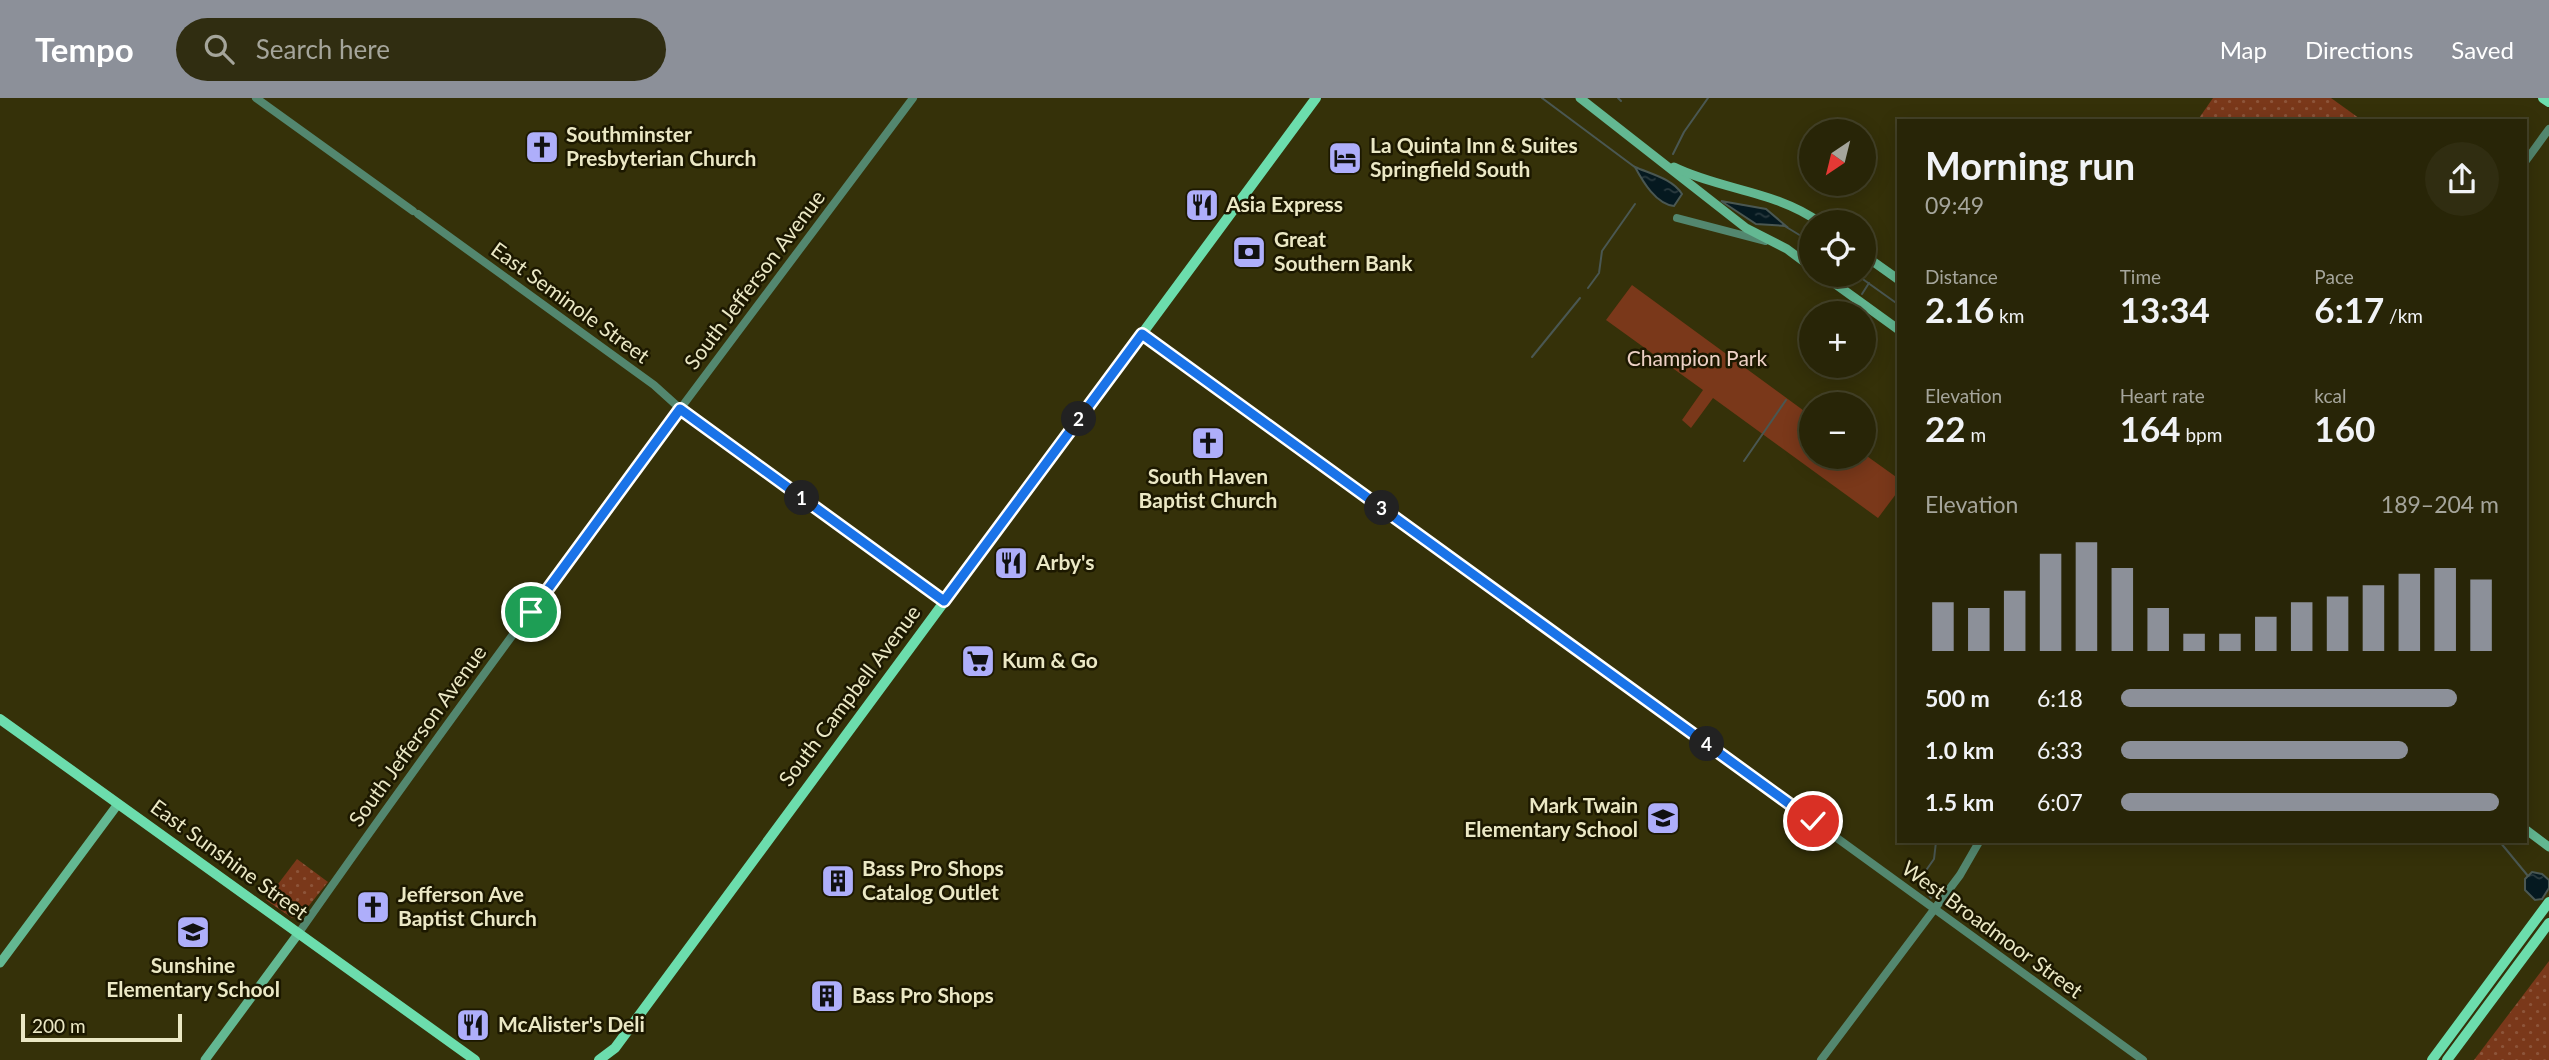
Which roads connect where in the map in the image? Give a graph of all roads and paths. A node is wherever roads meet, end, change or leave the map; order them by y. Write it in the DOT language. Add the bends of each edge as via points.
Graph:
graph roads {
  1 [pos="256,98"];
  2 [pos="913,98"];
  3 [pos="1316,98"];
  4 [pos="1580,98"];
  5 [pos="2543,98"];
  6 [pos="2549,102"];
  7 [pos="2549,129"];
  8 [pos="1657,158"];
  9 [pos="2527,159"];
  10 [pos="1802,210"];
  11 [pos="1676,218"];
  12 [pos="1787,249"];
  13 [pos="1799,258"];
  14 [pos="1876,264"];
  15 [pos="1897,279"];
  16 [pos="1840,287"];
  17 [pos="1897,329"];
  18 [pos="1142,334"];
  19 [pos="680,409"];
  20 [pos="944,601"];
  21 [pos="0,719"];
  22 [pos="118,804"];
  23 [pos="2527,830"];
  24 [pos="1978,843"];
  25 [pos="2549,847"];
  26 [pos="2549,902"];
  27 [pos="1934,910"];
  28 [pos="2549,923"];
  29 [pos="298,934"];
  30 [pos="0,964"];
  31 [pos="615,1048"];
  32 [pos="205,1060"];
  33 [pos="475,1060"];
  34 [pos="599,1060"];
  35 [pos="611,1060"];
  36 [pos="1821,1060"];
  37 [pos="2143,1060"];
  38 [pos="2432,1060"];
  39 [pos="2447,1060"];
  1 -- 19 [label="street, East Seminole Street" via="654,385"];
  2 -- 19 [label="street, South Jefferson Avenue"];
  3 -- 18 [label="main road, South Campbell Avenue"];
  4 -- 8 [label="main road"];
  5 -- 6 [label="main road"];
  7 -- 9 [label="street"];
  8 -- 10 [label="main road" via="1701,180 1761,194"];
  8 -- 12 [label="main road" via="1746,228"];
  11 -- 12 [label="street"];
  12 -- 13 [label="main road"];
  14 -- 15 [label="main road"];
  16 -- 17 [label="main road"];
  18 -- 20 [label="main road, South Campbell Avenue"];
  18 -- 27 [label="street, West Broadmoor Street"];
  19 -- 20 [label="street, East Seminole Street"];
  19 -- 29 [label="street, South Jefferson Avenue"];
  20 -- 31 [label="main road, South Campbell Avenue"];
  21 -- 22 [label="main road, East Sunshine Street"];
  22 -- 29 [label="main road, East Sunshine Street"];
  22 -- 30 [label="main road"];
  23 -- 25 [label="main road"];
  24 -- 27 [label="street"];
  26 -- 38 [label="main road"];
  27 -- 36 [label="street"];
  27 -- 37 [label="street, West Broadmoor Street"];
  28 -- 39 [label="main road"];
  29 -- 32 [label="main road, South Jefferson Avenue"];
  29 -- 33 [label="main road, East Sunshine Street"];
  31 -- 34 [label="main road, South Campbell Avenue"];
  31 -- 35 [label="main road, South Campbell Avenue"];
}
